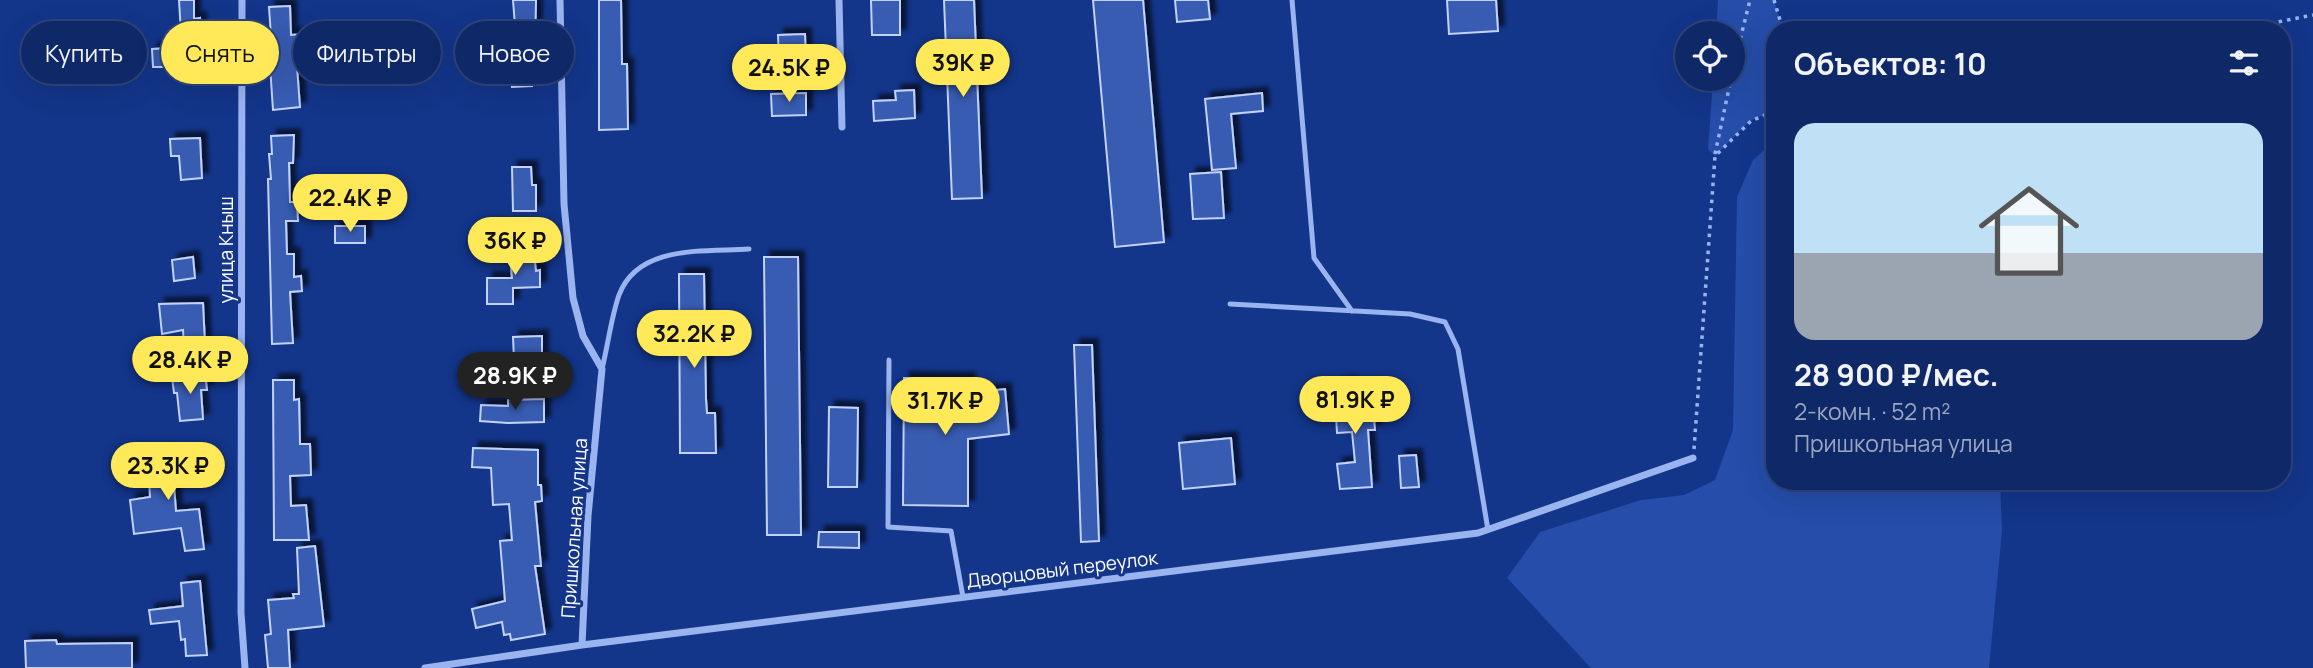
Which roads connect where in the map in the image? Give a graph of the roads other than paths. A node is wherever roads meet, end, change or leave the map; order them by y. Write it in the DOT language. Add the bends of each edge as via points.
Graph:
graph roads {
  1 [pos="242,0"];
  2 [pos="560,0"];
  3 [pos="839,0"];
  4 [pos="1292,0"];
  5 [pos="842,127"];
  6 [pos="749,249"];
  7 [pos="1230,304"];
  8 [pos="1352,311"];
  9 [pos="889,360"];
  10 [pos="602,369"];
  11 [pos="1693,458"];
  12 [pos="1488,530"];
  13 [pos="963,597"];
  14 [pos="582,645"];
  15 [pos="245,668"];
  16 [pos="425,668"];
  1 -- 15 [label="street, улица Кныш" via="241,614"];
  2 -- 10 [label="street" via="564,204 573,298 583,336"];
  3 -- 5 [label="street"];
  4 -- 8 [label="lane" via="1314,258"];
  6 -- 10 [label="lane" via="678,253 643,263 628,277 619,295"];
  7 -- 8 [label="lane"];
  8 -- 12 [label="lane" via="1445,321 1458,349"];
  9 -- 13 [label="lane" via="888,527 951,531"];
  10 -- 14 [label="street, Пришкольная улица"];
  11 -- 12 [label="street, Дворцовый переулок"];
  12 -- 13 [label="street, Дворцовый переулок"];
  13 -- 14 [label="street, Дворцовый переулок"];
  14 -- 16 [label="street, Дворцовый переулок"];
}
